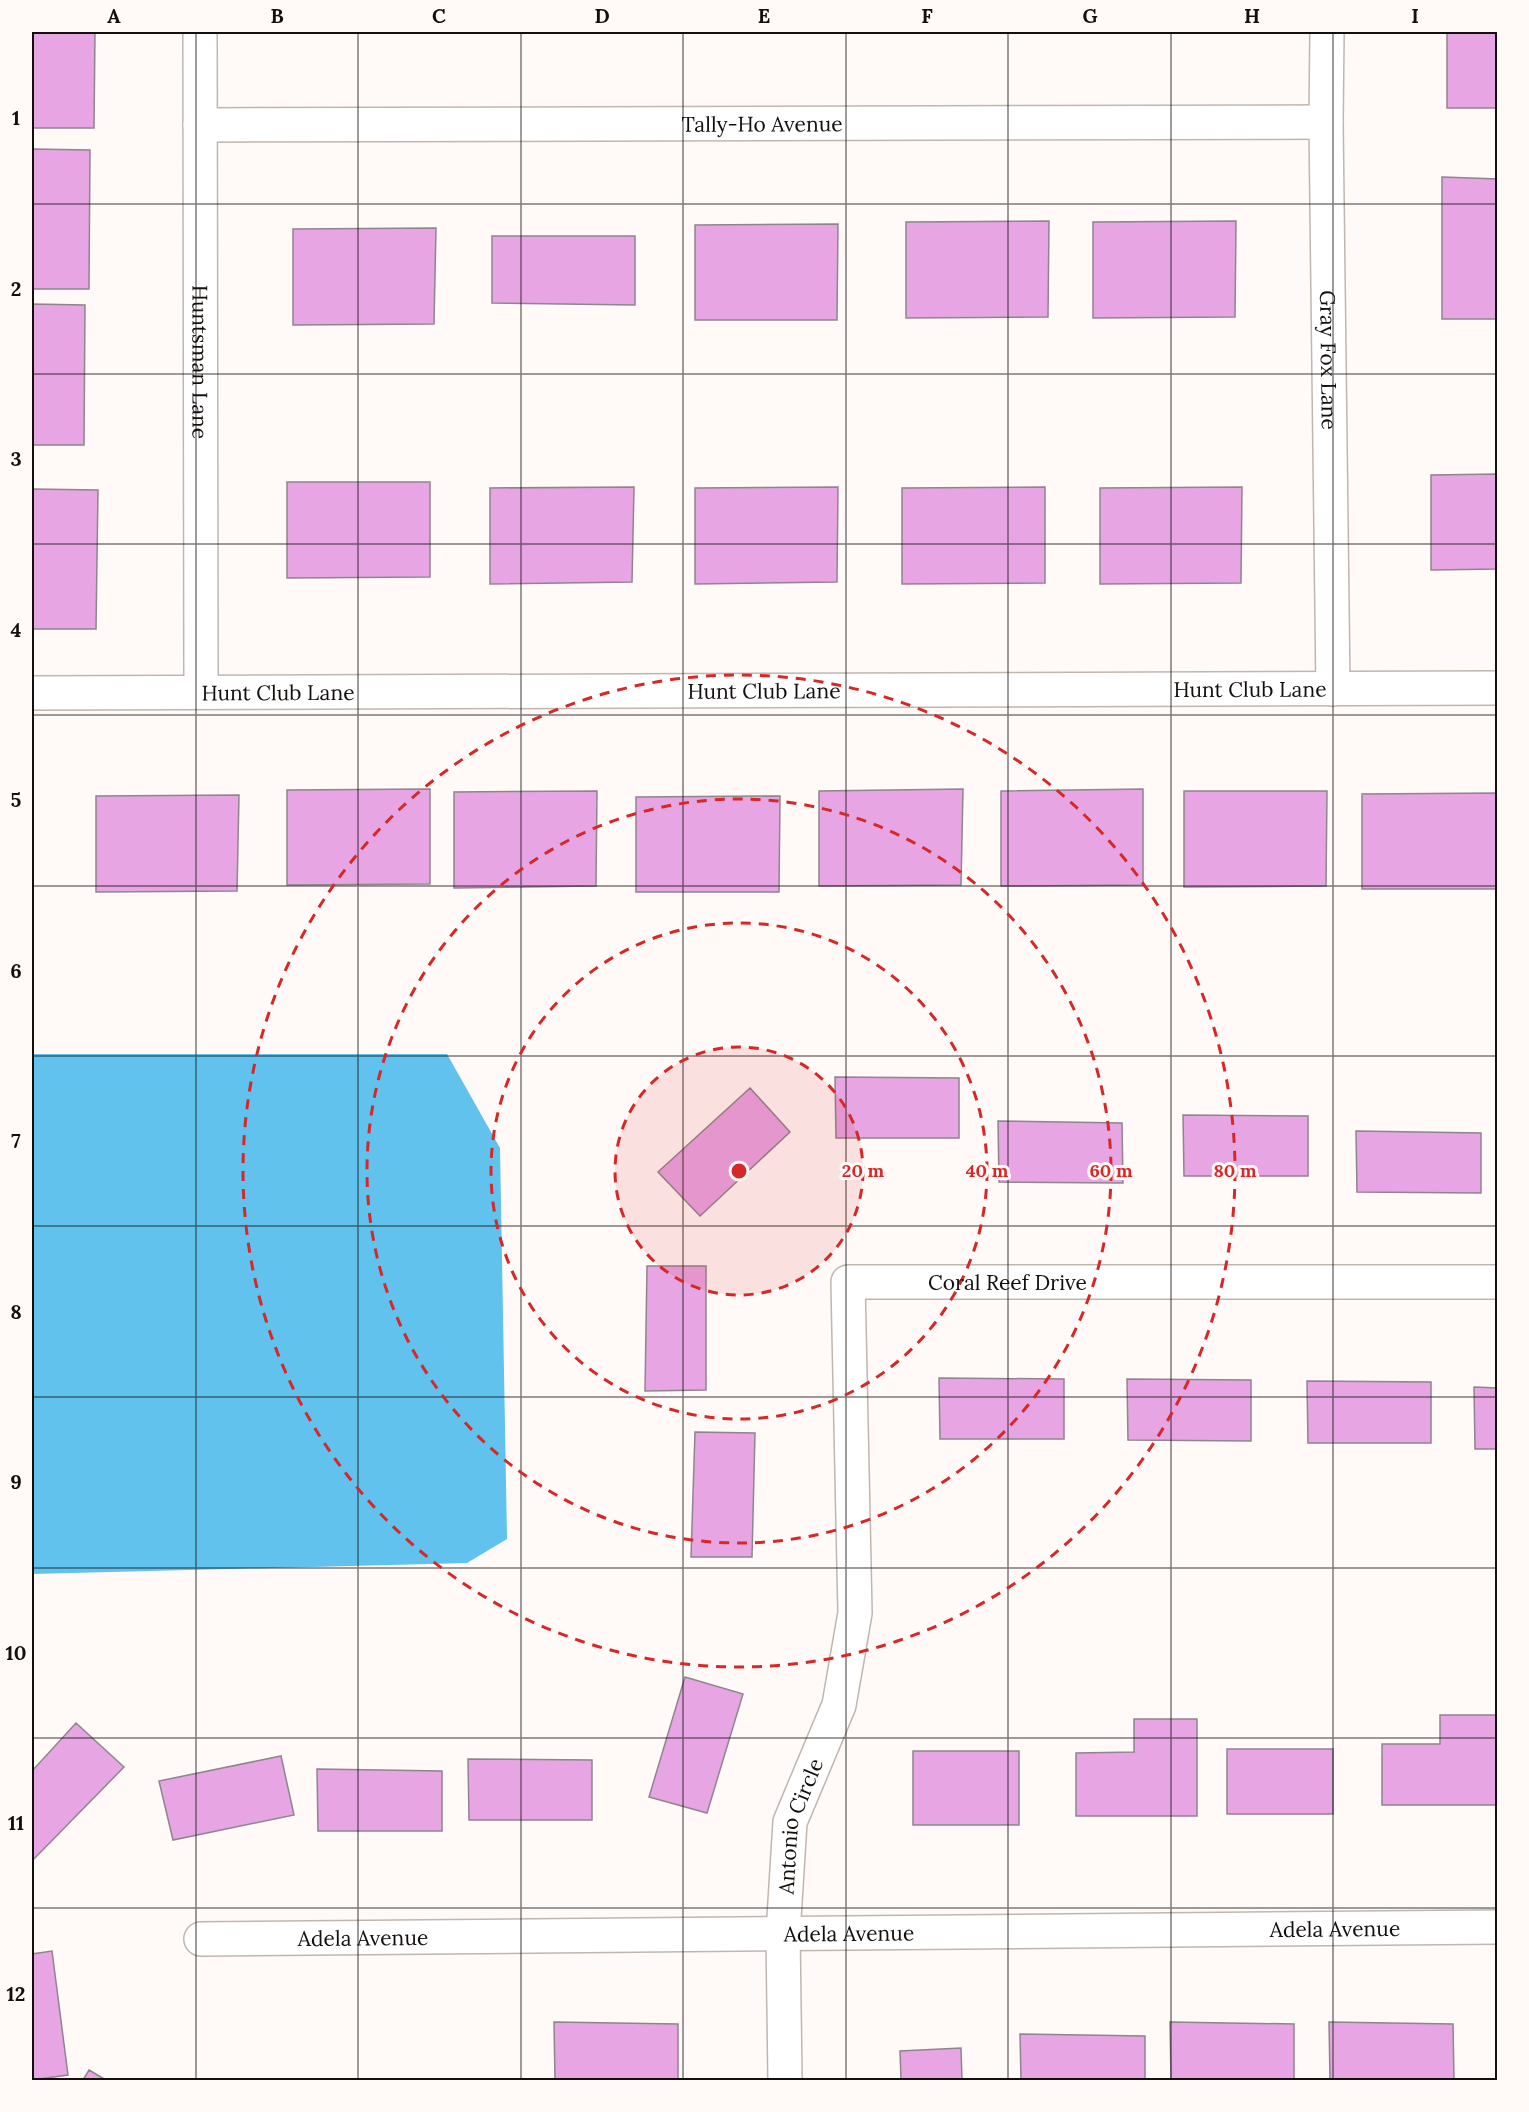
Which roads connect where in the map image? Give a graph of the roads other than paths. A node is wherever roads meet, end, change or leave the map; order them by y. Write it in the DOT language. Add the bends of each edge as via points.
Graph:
graph roads {
  1 [pos="200,32"];
  2 [pos="1327,32"];
  3 [pos="1326,122"];
  4 [pos="200,125"];
  5 [pos="1497,688"];
  6 [pos="1333,689"];
  7 [pos="201,691"];
  8 [pos="32,693"];
  9 [pos="1497,1282"];
  10 [pos="855,1613"];
  11 [pos="1497,1927"];
  12 [pos="783,1934"];
  13 [pos="201,1939"];
  14 [pos="785,2080"];
  1 -- 4 [label="street, Huntsman Lane"];
  2 -- 3 [label="street, Gray Fox Lane"];
  3 -- 4 [label="street, Tally-Ho Avenue"];
  3 -- 6 [label="street, Gray Fox Lane"];
  4 -- 7 [label="street, Huntsman Lane"];
  5 -- 6 [label="street, Hunt Club Lane"];
  6 -- 7 [label="street, Hunt Club Lane"];
  7 -- 8 [label="street, Hunt Club Lane"];
  9 -- 10 [label="street, Coral Reef Drive" via="848,1282"];
  10 -- 12 [label="street, Antonio Circle" via="839,1705 790,1822"];
  11 -- 12 [label="street, Adela Avenue"];
  12 -- 13 [label="street, Adela Avenue"];
  12 -- 14 [label="street, Antonio Circle"];
}
